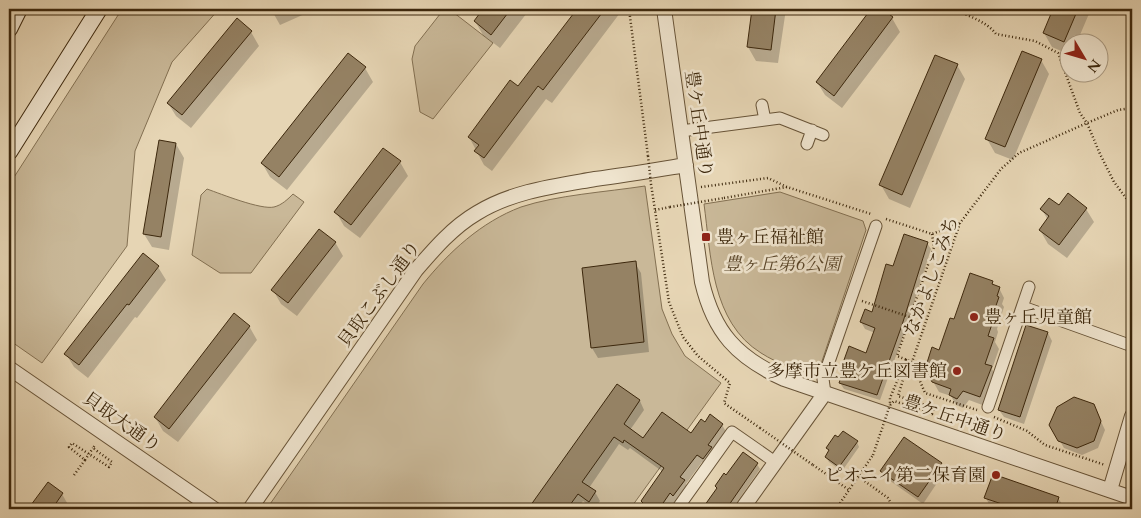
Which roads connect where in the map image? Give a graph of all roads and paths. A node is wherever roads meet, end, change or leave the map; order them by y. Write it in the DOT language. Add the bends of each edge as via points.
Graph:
graph roads {
  1 [pos="19,9"];
  2 [pos="99,9"];
  3 [pos="629,9"];
  4 [pos="664,9"];
  5 [pos="953,9"];
  6 [pos="9,29"];
  7 [pos="762,105"];
  8 [pos="1132,108"];
  9 [pos="765,120"];
  10 [pos="1087,123"];
  11 [pos="681,132"];
  12 [pos="807,144"];
  13 [pos="9,152"];
  14 [pos="686,165"];
  15 [pos="787,187"];
  16 [pos="698,188"];
  17 [pos="1132,206"];
  18 [pos="655,210"];
  19 [pos="960,223"];
  20 [pos="876,226"];
  21 [pos="932,234"];
  22 [pos="1029,287"];
  23 [pos="851,298"];
  24 [pos="1023,307"];
  25 [pos="910,316"];
  26 [pos="1132,346"];
  27 [pos="906,360"];
  28 [pos="912,362"];
  29 [pos="9,368"];
  30 [pos="825,393"];
  31 [pos="890,398"];
  32 [pos="934,408"];
  33 [pos="989,411"];
  34 [pos="1132,416"];
  35 [pos="96,443"];
  36 [pos="93,448"];
  37 [pos="89,454"];
  38 [pos="84,460"];
  39 [pos="775,462"];
  40 [pos="1106,466"];
  41 [pos="74,475"];
  42 [pos="859,477"];
  43 [pos="849,490"];
  44 [pos="1110,490"];
  45 [pos="1132,498"];
  46 [pos="214,509"];
  47 [pos="250,509"];
  48 [pos="677,509"];
  49 [pos="742,509"];
  50 [pos="836,509"];
  51 [pos="894,509"];
  1 -- 6 [label="main road"];
  2 -- 13 [label="main road"];
  3 -- 18 [label="path, bridge"];
  4 -- 11 [label="street, 豊ケ丘中通り"];
  5 -- 10 [label="path" via="983,23 996,34 1035,41 1058,53 1080,113"];
  7 -- 9 [label="street"];
  8 -- 10 [label="path, なかよしこみち" via="1118,110"];
  9 -- 11 [label="street"];
  9 -- 12 [label="street" via="780,118 818,132"];
  10 -- 17 [label="path" via="1114,182"];
  10 -- 19 [label="path, なかよしこみち" via="1019,153 1001,169"];
  11 -- 14 [label="street, 豊ケ丘中通り"];
  14 -- 30 [label="street, 豊ケ丘中通り" via="702,282 717,323 748,360 784,379"];
  14 -- 47 [label="street, 貝取こぶし通り" via="525,193 478,213 456,229 416,270"];
  15 -- 16 [label="path" via="768,178"];
  15 -- 18 [label="path, bridge"];
  15 -- 21 [label="path"];
  18 -- 43 [label="path, bridge" via="669,302 683,337 698,356 730,383 724,404"];
  19 -- 21 [label="path"];
  19 -- 28 [label="path, なかよしこみち"];
  20 -- 23 [label="street"];
  21 -- 25 [label="path" via="934,247"];
  22 -- 24 [label="street"];
  23 -- 25 [label="path"];
  23 -- 30 [label="street" via="824,379"];
  24 -- 26 [label="street"];
  24 -- 33 [label="street"];
  25 -- 27 [label="path" via="897,356"];
  27 -- 28 [label="path, なかよしこみち"];
  27 -- 31 [label="path"];
  27 -- 32 [label="path" via="898,396"];
  28 -- 32 [label="path" via="925,393 981,412 976,422"];
  29 -- 46 [label="street, 貝取大通り"];
  30 -- 39 [label="street"];
  30 -- 44 [label="street, 豊ケ丘中通り"];
  32 -- 42 [label="path, bridge" via="932,414 894,401 873,455"];
  33 -- 40 [label="path" via="1027,431 1045,445"];
  34 -- 44 [label="street"];
  35 -- 36 [label="path"];
  36 -- 37 [label="path"];
  36 -- 37 [label="path" via="112,462 109,467"];
  37 -- 38 [label="path"];
  37 -- 38 [label="path" via="72,443 69,447"];
  38 -- 41 [label="path"];
  39 -- 48 [label="street" via="732,432"];
  39 -- 49 [label="street"];
  42 -- 43 [label="path"];
  42 -- 51 [label="path" via="888,498"];
  43 -- 50 [label="path"];
  44 -- 45 [label="street, 豊ケ丘中通り"];
}
